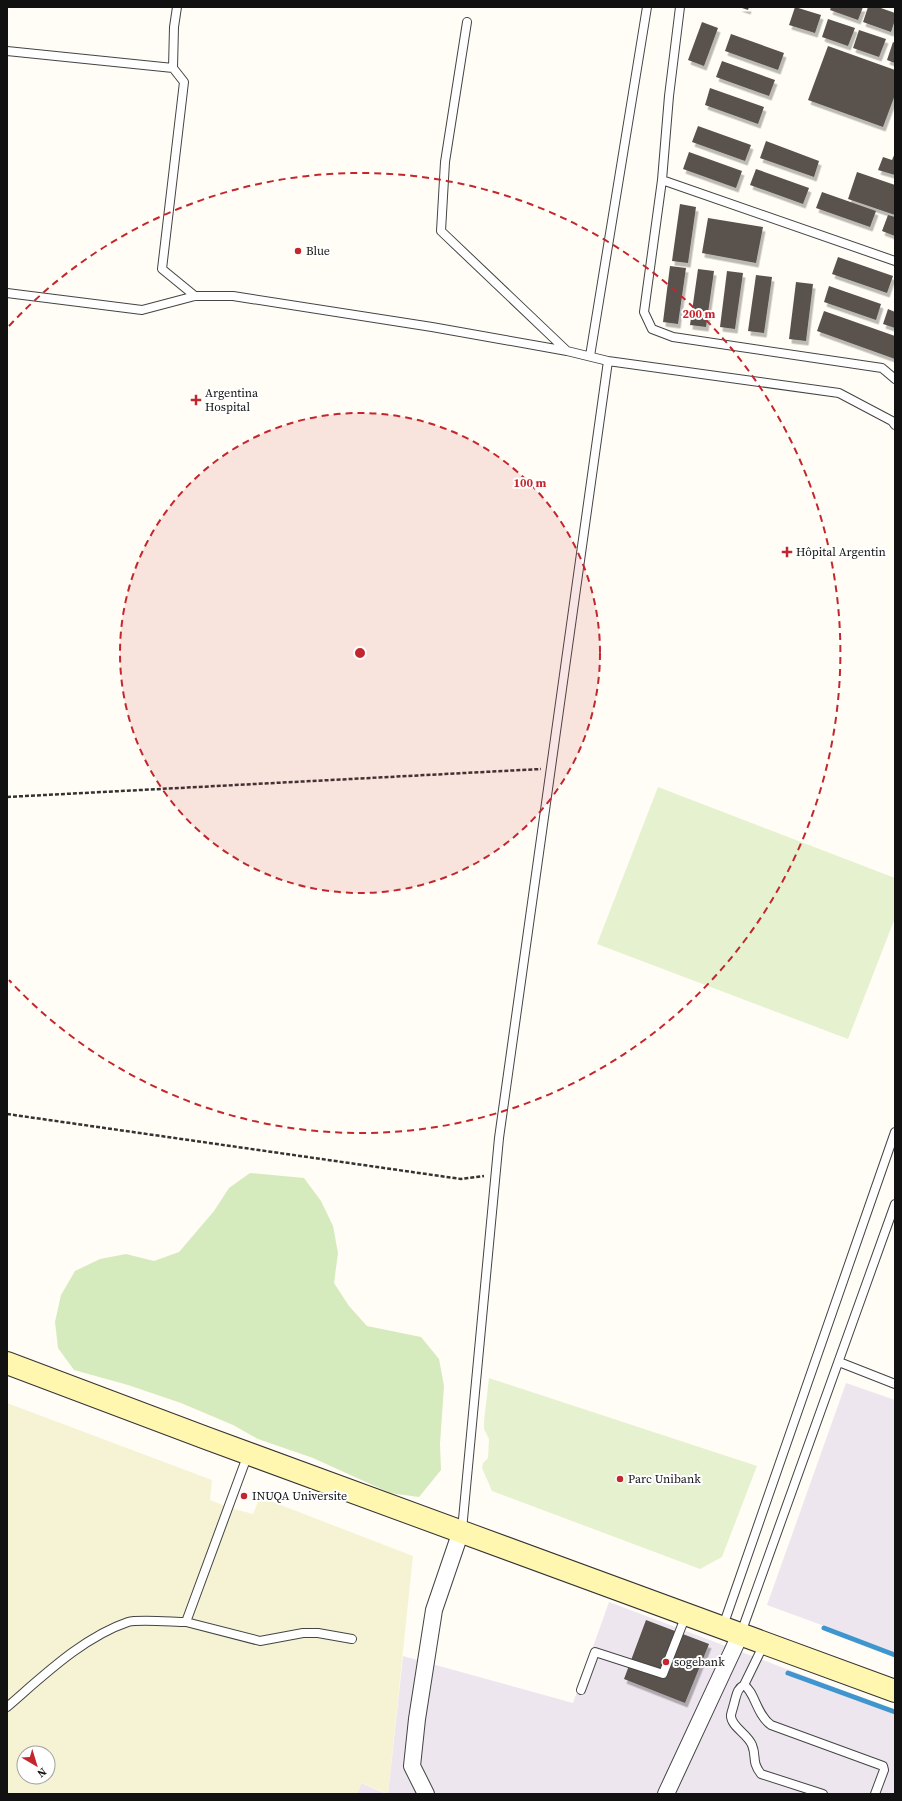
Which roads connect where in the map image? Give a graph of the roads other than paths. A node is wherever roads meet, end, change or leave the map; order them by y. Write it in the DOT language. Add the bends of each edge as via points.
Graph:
graph roads {
  1 [pos="177,7"];
  2 [pos="647,7"];
  3 [pos="680,7"];
  4 [pos="467,22"];
  5 [pos="7,51"];
  6 [pos="173,68"];
  7 [pos="662,180"];
  8 [pos="895,260"];
  9 [pos="7,292"];
  10 [pos="195,296"];
  11 [pos="567,351"];
  12 [pos="590,356"];
  13 [pos="608,360"];
  14 [pos="895,379"];
  15 [pos="895,425"];
  16 [pos="895,1132"];
  17 [pos="895,1204"];
  18 [pos="839,1362"];
  19 [pos="7,1363"];
  20 [pos="895,1384"];
  21 [pos="248,1453"];
  22 [pos="461,1531"];
  23 [pos="686,1614"];
  24 [pos="186,1622"];
  25 [pos="732,1631"];
  26 [pos="352,1639"];
  27 [pos="765,1643"];
  28 [pos="744,1685"];
  29 [pos="581,1690"];
  30 [pos="895,1691"];
  31 [pos="7,1707"];
  32 [pos="426,1794"];
  33 [pos="666,1794"];
  34 [pos="824,1794"];
  35 [pos="876,1794"];
  1 -- 6 [label="lane"];
  2 -- 12 [label="lane"];
  3 -- 7 [label="lane"];
  4 -- 11 [label="lane" via="445,162 441,231"];
  5 -- 6 [label="lane"];
  6 -- 10 [label="lane" via="184,82 162,269"];
  7 -- 8 [label="lane"];
  7 -- 14 [label="lane" via="644,312 652,329 673,337 882,368"];
  9 -- 10 [label="lane" via="142,310"];
  10 -- 11 [label="lane" via="233,296"];
  11 -- 12 [label="lane"];
  12 -- 13 [label="lane"];
  13 -- 15 [label="lane" via="839,393"];
  13 -- 22 [label="lane" via="499,1138"];
  16 -- 25 [label="lane"];
  17 -- 18 [label="lane"];
  18 -- 20 [label="lane"];
  18 -- 25 [label="lane"];
  19 -- 21 [label="main road"];
  21 -- 22 [label="main road"];
  21 -- 24 [label="lane"];
  22 -- 23 [label="main road"];
  22 -- 32 [label="street" via="434,1610 417,1719 412,1766"];
  23 -- 25 [label="main road"];
  23 -- 29 [label="lane" via="663,1674 595,1652"];
  24 -- 26 [label="lane" via="260,1641 303,1633"];
  24 -- 31 [label="lane" via="129,1622 101,1635 75,1651"];
  25 -- 27 [label="main road"];
  25 -- 33 [label="street"];
  27 -- 28 [label="lane"];
  27 -- 30 [label="main road"];
  28 -- 34 [label="lane" via="737,1691 731,1717 750,1739 756,1768 761,1774"];
  28 -- 35 [label="lane" via="750,1690 764,1720 770,1725 883,1766"];
}
